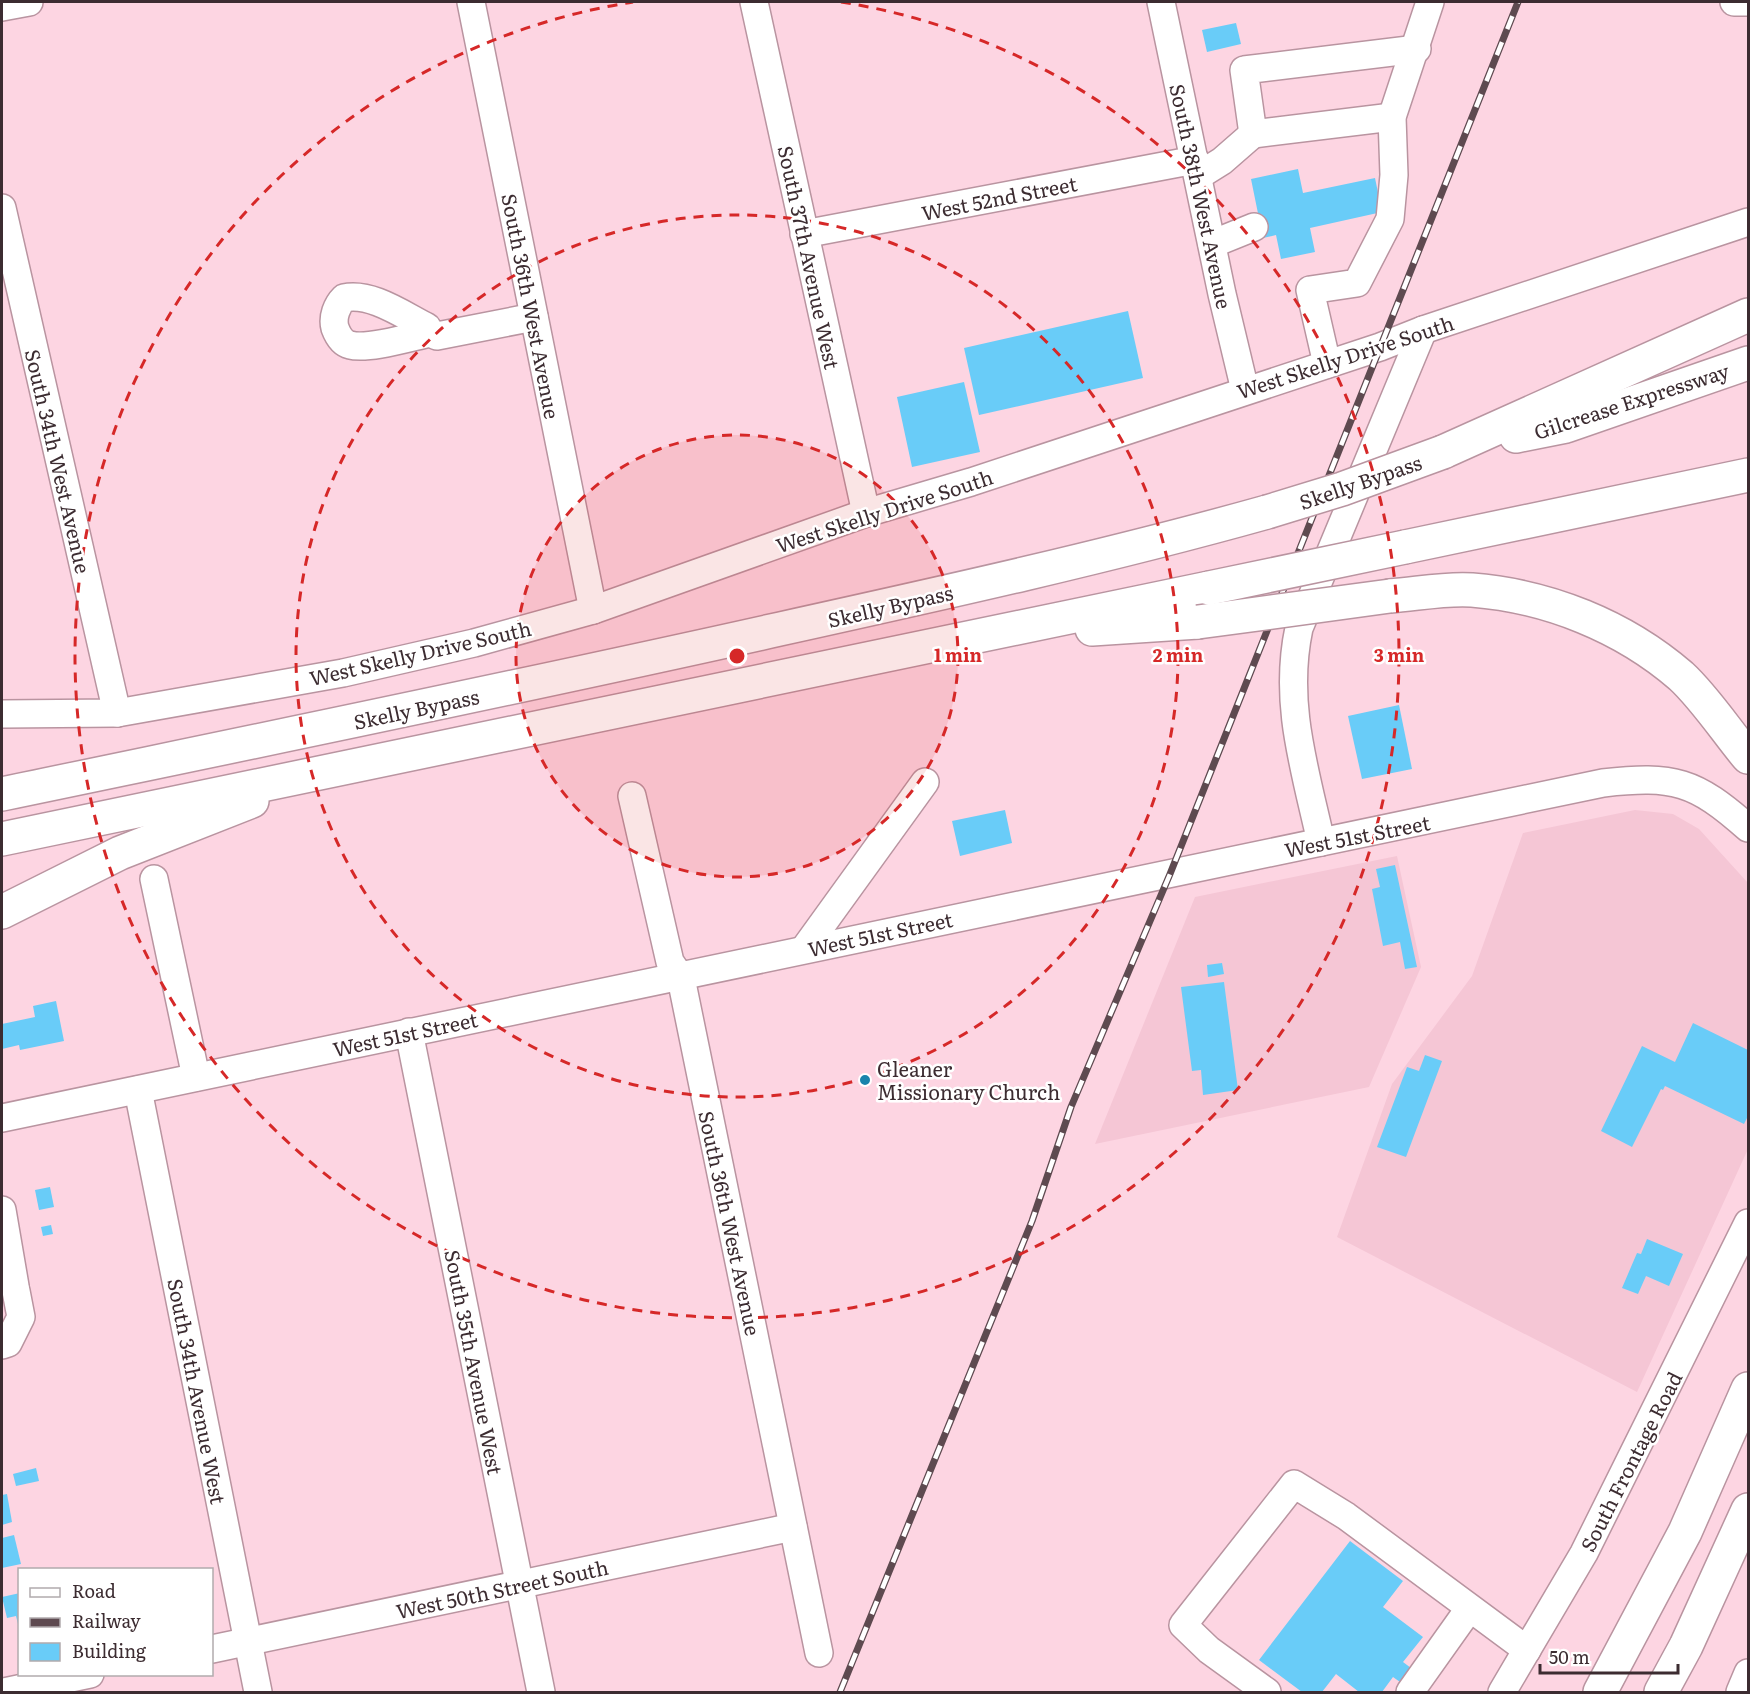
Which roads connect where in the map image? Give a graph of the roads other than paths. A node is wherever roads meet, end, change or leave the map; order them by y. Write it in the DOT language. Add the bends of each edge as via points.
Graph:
graph roads {
  1 [pos="29,2"];
  2 [pos="471,2"];
  3 [pos="754,2"];
  4 [pos="1161,2"];
  5 [pos="1430,2"];
  6 [pos="1734,2"];
  7 [pos="1748,2"];
  8 [pos="2,8"];
  9 [pos="1417,49"];
  10 [pos="1392,117"];
  11 [pos="1253,134"];
  12 [pos="1196,168"];
  13 [pos="2,208"];
  14 [pos="1749,222"];
  15 [pos="1254,226"];
  16 [pos="804,234"];
  17 [pos="1212,244"];
  18 [pos="1749,315"];
  19 [pos="534,317"];
  20 [pos="1423,330"];
  21 [pos="430,333"];
  22 [pos="1749,363"];
  23 [pos="1327,364"];
  24 [pos="1245,390"];
  25 [pos="1443,452"];
  26 [pos="1749,476"];
  27 [pos="1749,497"];
  28 [pos="1616,504"];
  29 [pos="866,513"];
  30 [pos="593,610"];
  31 [pos="980,636"];
  32 [pos="117,713"];
  33 [pos="2,714"];
  34 [pos="1749,757"];
  35 [pos="322,771"];
  36 [pos="925,782"];
  37 [pos="2,794"];
  38 [pos="632,796"];
  39 [pos="1749,828"];
  40 [pos="2,839"];
  41 [pos="1322,842"];
  42 [pos="154,879"];
  43 [pos="2,912"];
  44 [pos="805,948"];
  45 [pos="681,978"];
  46 [pos="409,1032"];
  47 [pos="196,1077"];
  48 [pos="138,1090"];
  49 [pos="2,1118"];
  50 [pos="2,1210"];
  51 [pos="1749,1223"];
  52 [pos="8,1278"];
  53 [pos="5,1344"];
  54 [pos="1749,1389"];
  55 [pos="1749,1510"];
  56 [pos="793,1527"];
  57 [pos="520,1585"];
  58 [pos="1469,1609"];
  59 [pos="248,1641"];
  60 [pos="213,1649"];
  61 [pos="1527,1650"];
  62 [pos="819,1653"];
  63 [pos="1749,1673"];
  64 [pos="80,1676"];
  65 [pos="4,1692"];
  66 [pos="258,1692"];
  67 [pos="541,1692"];
  68 [pos="1267,1692"];
  69 [pos="1410,1692"];
  70 [pos="1502,1692"];
  71 [pos="1600,1692"];
  72 [pos="1661,1692"];
  73 [pos="1740,1692"];
  1 -- 8 [label="street"];
  2 -- 19 [label="street, South 36th West Avenue"];
  3 -- 16 [label="street, South 37th Avenue West"];
  4 -- 12 [label="street, South 38th West Avenue"];
  5 -- 9 [label="street"];
  6 -- 7 [label="street"];
  9 -- 10 [label="street"];
  9 -- 11 [label="street" via="1244,70"];
  10 -- 11 [label="street"];
  10 -- 23 [label="street" via="1394,175 1390,219 1356,283 1310,290"];
  11 -- 12 [label="street" via="1222,161"];
  12 -- 16 [label="street, West 52nd Street"];
  12 -- 17 [label="street, South 38th West Avenue"];
  13 -- 32 [label="street, South 34th West Avenue"];
  14 -- 20 [label="street, West Skelly Drive South"];
  15 -- 17 [label="street"];
  16 -- 29 [label="street, South 37th Avenue West"];
  17 -- 24 [label="street, South 38th West Avenue"];
  18 -- 25 [label="highway, Skelly Bypass"];
  19 -- 21 [label="street" via="437,336"];
  19 -- 30 [label="street, South 36th West Avenue"];
  20 -- 23 [label="street, West Skelly Drive South"];
  20 -- 41 [label="street" via="1299,628 1292,659 1293,701"];
  22 -- 25 [label="highway, Gilcrease Expressway" via="1566,426"];
  23 -- 24 [label="street, West Skelly Drive South"];
  24 -- 29 [label="street, West Skelly Drive South"];
  25 -- 37 [label="highway, Skelly Bypass, bridge" via="1342,489 1147,545 571,676"];
  26 -- 28 [label="highway"];
  27 -- 28 [label="highway"];
  28 -- 31 [label="highway, bridge"];
  29 -- 30 [label="street, West Skelly Drive South"];
  30 -- 32 [label="street, West Skelly Drive South" via="343,673"];
  31 -- 34 [label="highway, bridge" via="1198,622 1390,596 1471,590 1522,597 1567,609 1626,636 1682,677"];
  31 -- 35 [label="highway"];
  32 -- 33 [label="street, West Skelly Drive South"];
  35 -- 40 [label="highway"];
  35 -- 43 [label="highway" via="120,853"];
  36 -- 44 [label="street"];
  38 -- 45 [label="street, South 36th West Avenue" via="670,962"];
  39 -- 41 [label="street, West 51st Street" via="1706,795 1677,782 1642,779 1603,783"];
  41 -- 44 [label="street, West 51st Street"];
  42 -- 47 [label="street"];
  44 -- 45 [label="street, West 51st Street"];
  45 -- 46 [label="street, West 51st Street"];
  45 -- 56 [label="street, South 36th West Avenue"];
  46 -- 47 [label="street, West 51st Street"];
  46 -- 57 [label="street, South 35th Avenue West"];
  47 -- 48 [label="street, West 51st Street"];
  48 -- 49 [label="street, West 51st Street"];
  48 -- 59 [label="street, South 34th Avenue West"];
  50 -- 52 [label="street"];
  51 -- 61 [label="street, South Frontage Road" via="1584,1553"];
  52 -- 53 [label="street" via="21,1317"];
  54 -- 71 [label="highway" via="1685,1532"];
  55 -- 72 [label="highway"];
  56 -- 57 [label="street, West 50th Street South"];
  56 -- 62 [label="street, South 36th West Avenue"];
  57 -- 59 [label="street, West 50th Street South"];
  57 -- 67 [label="street, South 35th Avenue West"];
  58 -- 61 [label="street"];
  58 -- 68 [label="street" via="1346,1516 1294,1484 1183,1624 1209,1650"];
  58 -- 69 [label="street"];
  59 -- 60 [label="street, West 50th Street South"];
  59 -- 66 [label="street, South 34th Avenue West"];
  61 -- 70 [label="street, South Frontage Road"];
  63 -- 73 [label="street"];
  64 -- 65 [label="street"];
}
